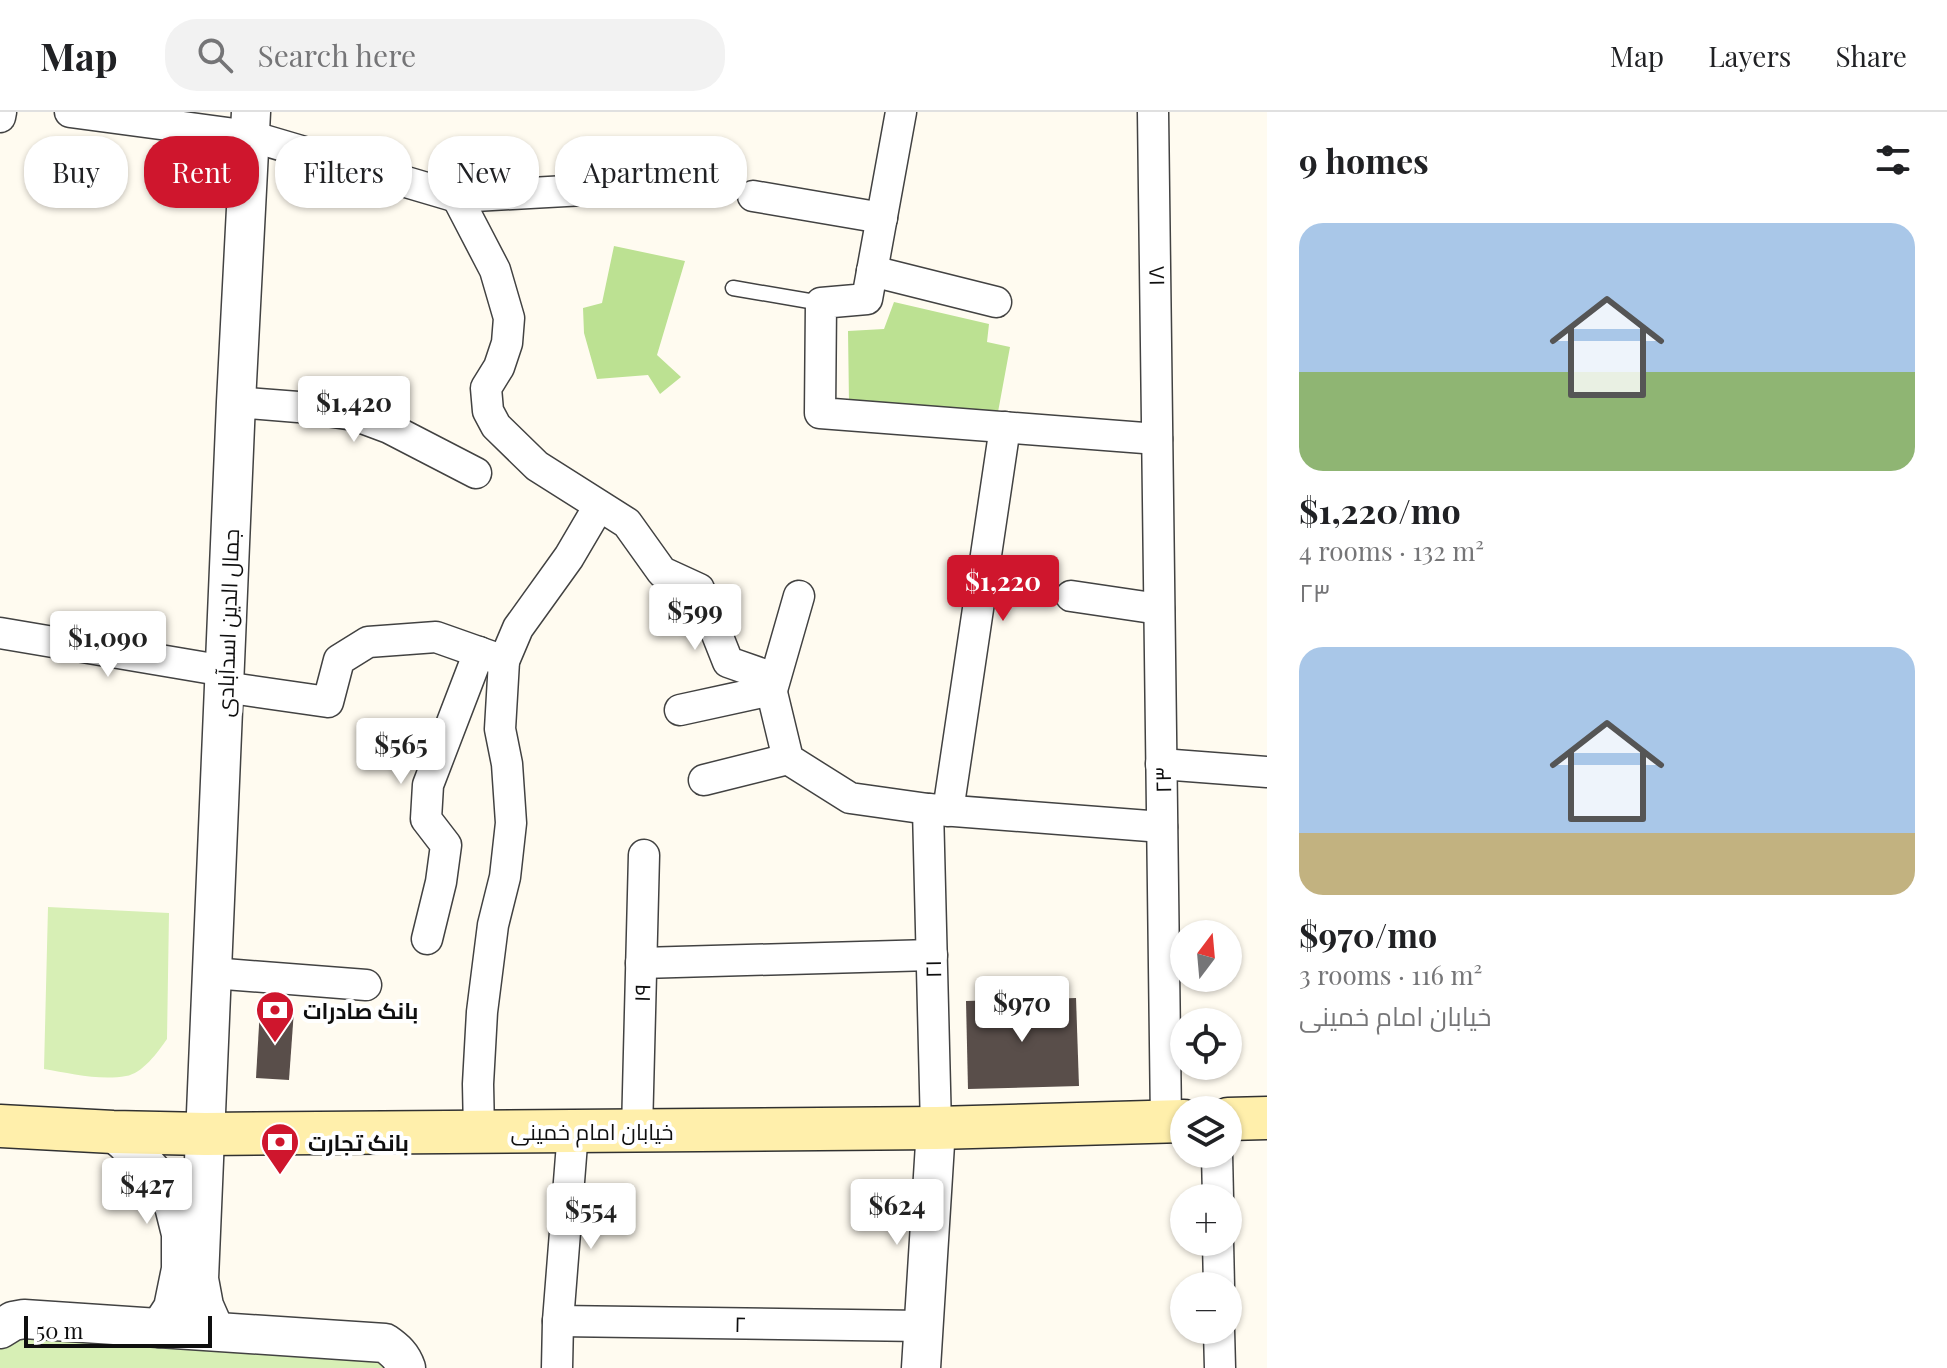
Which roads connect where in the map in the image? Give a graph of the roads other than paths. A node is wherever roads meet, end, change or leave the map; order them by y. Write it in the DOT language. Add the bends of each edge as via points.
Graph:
graph roads {
  1 [pos="70,112"];
  2 [pos="901,112"];
  3 [pos="1153,112"];
  4 [pos="250,124"];
  5 [pos="428,187"];
  6 [pos="753,196"];
  7 [pos="463,208"];
  8 [pos="882,218"];
  9 [pos="872,271"];
  10 [pos="733,288"];
  11 [pos="996,302"];
  12 [pos="821,303"];
  13 [pos="236,402"];
  14 [pos="1005,427"];
  15 [pos="1157,439"];
  16 [pos="476,473"];
  17 [pos="599,506"];
  18 [pos="799,596"];
  19 [pos="1071,596"];
  20 [pos="1159,609"];
  21 [pos="0,633"];
  22 [pos="491,656"];
  23 [pos="224,679"];
  24 [pos="772,690"];
  25 [pos="680,710"];
  26 [pos="788,759"];
  27 [pos="1161,764"];
  28 [pos="1267,772"];
  29 [pos="704,780"];
  30 [pos="938,810"];
  31 [pos="1162,827"];
  32 [pos="644,855"];
  33 [pos="427,939"];
  34 [pos="932,955"];
  35 [pos="641,963"];
  36 [pos="212,973"];
  37 [pos="366,985"];
  38 [pos="1174,1096"];
  39 [pos="1267,1118"];
  40 [pos="1242,1119"];
  41 [pos="1170,1121"];
  42 [pos="0,1126"];
  43 [pos="936,1128"];
  44 [pos="573,1131"];
  45 [pos="637,1131"];
  46 [pos="113,1132"];
  47 [pos="479,1132"];
  48 [pos="205,1134"];
  49 [pos="558,1321"];
  50 [pos="922,1326"];
  51 [pos="160,1328"];
  52 [pos="0,1329"];
  53 [pos="215,1331"];
  54 [pos="1219,1344"];
  55 [pos="406,1368"];
  56 [pos="557,1368"];
  57 [pos="921,1368"];
  58 [pos="1220,1368"];
  1 -- 4 [label="street"];
  2 -- 8 [label="street"];
  3 -- 15 [label="street, ۱۸"];
  4 -- 5 [label="street"];
  4 -- 13 [label="street, جمال الدین اسدآبادی"];
  6 -- 8 [label="street"];
  7 -- 17 [label="street" via="495,270 509,318 507,343 486,388 488,411 496,426 537,466"];
  8 -- 9 [label="street"];
  9 -- 11 [label="street"];
  9 -- 12 [label="street" via="867,299"];
  10 -- 12 [label="lane"];
  12 -- 14 [label="street" via="820,413"];
  13 -- 16 [label="street" via="354,415"];
  13 -- 23 [label="street, جمال الدین اسدآبادی"];
  14 -- 15 [label="street"];
  14 -- 30 [label="street, ۲۱"];
  15 -- 20 [label="street, ۲۳"];
  17 -- 22 [label="street" via="518,628"];
  17 -- 24 [label="street" via="627,523 662,572 699,589 728,662 768,676"];
  18 -- 24 [label="street"];
  19 -- 20 [label="street"];
  20 -- 27 [label="street, ۲۳"];
  21 -- 23 [label="street"];
  22 -- 23 [label="street" via="436,637 368,642 339,660 328,702"];
  22 -- 33 [label="street" via="428,785 426,819 446,845"];
  22 -- 47 [label="street" via="511,823 482,1012"];
  23 -- 36 [label="street, جمال الدین اسدآبادی"];
  24 -- 25 [label="street"];
  24 -- 26 [label="street"];
  26 -- 29 [label="street"];
  26 -- 30 [label="street" via="850,798"];
  27 -- 28 [label="street"];
  27 -- 31 [label="street, ۲۳"];
  30 -- 31 [label="street"];
  30 -- 34 [label="street, ۲۱"];
  31 -- 38 [label="street, ۲۳"];
  32 -- 35 [label="street, ۱۹"];
  34 -- 35 [label="street"];
  34 -- 43 [label="street, ۲۱"];
  35 -- 45 [label="street, ۱۹"];
  36 -- 37 [label="street"];
  36 -- 48 [label="street, جمال الدین اسدآبادی"];
  39 -- 40 [label="main road"];
  41 -- 43 [label="main road, خیابان امام خمینی"];
  42 -- 46 [label="main road, خیابان امام خمینی"];
  43 -- 45 [label="main road, خیابان امام خمینی"];
  43 -- 50 [label="street"];
  44 -- 45 [label="main road, خیابان امام خمینی"];
  44 -- 47 [label="main road, خیابان امام خمینی"];
  44 -- 49 [label="street"];
  46 -- 48 [label="main road, خیابان امام خمینی"];
  46 -- 51 [label="street" via="159,1179 181,1234 173,1308"];
  47 -- 48 [label="main road, خیابان امام خمینی"];
  48 -- 53 [label="street, جمال الدین اسدآبادی" via="199,1279"];
  49 -- 50 [label="street, ۲"];
  49 -- 56 [label="street"];
  50 -- 57 [label="street"];
  51 -- 52 [label="street" via="24,1319"];
  51 -- 53 [label="street"];
  53 -- 55 [label="street" via="385,1343"];
  54 -- 58 [label="street"];
}
